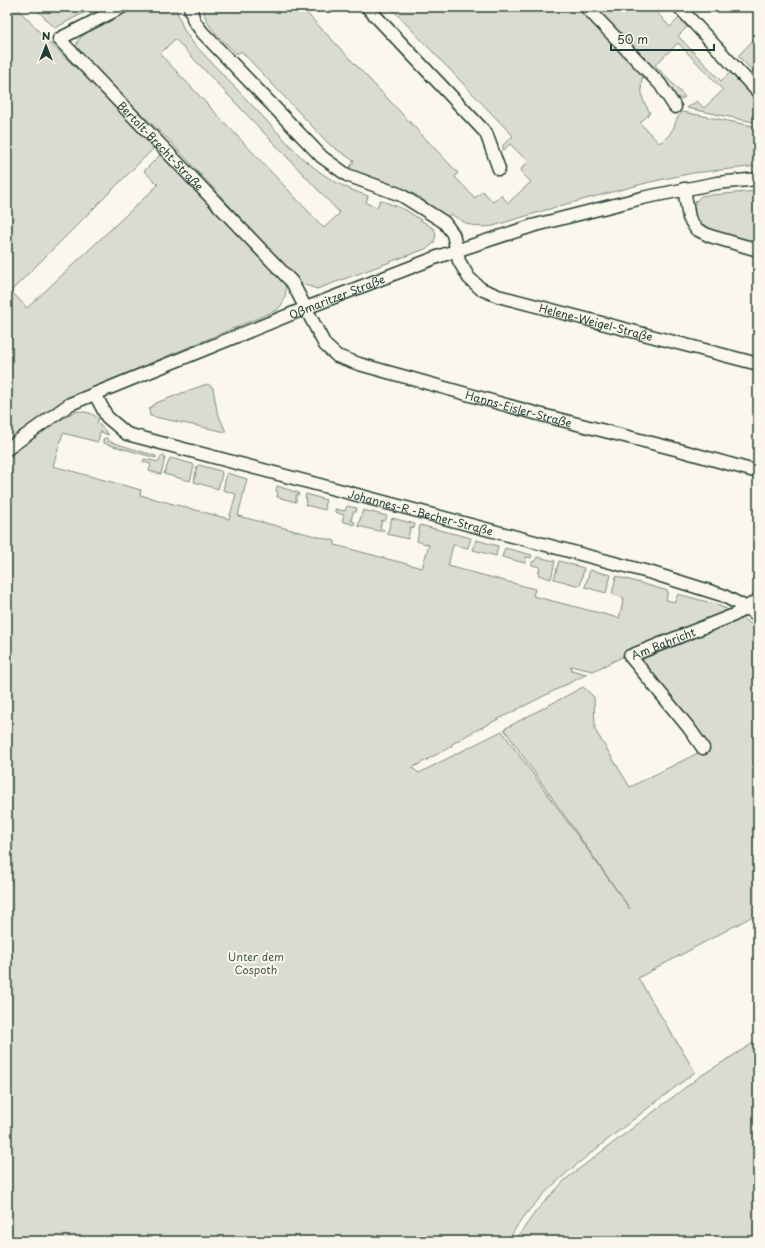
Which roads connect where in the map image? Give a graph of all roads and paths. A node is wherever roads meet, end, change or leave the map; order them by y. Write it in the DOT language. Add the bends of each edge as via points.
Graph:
graph roads {
  1 [pos="122,7"];
  2 [pos="190,7"];
  3 [pos="367,7"];
  4 [pos="586,7"];
  5 [pos="679,7"];
  6 [pos="758,92"];
  7 [pos="675,107"];
  8 [pos="499,169"];
  9 [pos="758,179"];
  10 [pos="684,189"];
  11 [pos="457,250"];
  12 [pos="758,250"];
  13 [pos="306,308"];
  14 [pos="758,364"];
  15 [pos="95,394"];
  16 [pos="7,449"];
  17 [pos="758,472"];
  18 [pos="758,600"];
  19 [pos="747,608"];
  20 [pos="758,617"];
  21 [pos="703,748"];
  1 -- 13 [label="street, Bertolt-Brecht-Straße" via="59,39 292,282"];
  2 -- 11 [label="street" via="194,21 203,33 322,157 347,175 401,194 444,222 453,234"];
  3 -- 8 [label="street" via="486,133"];
  4 -- 7 [label="street" via="660,84"];
  5 -- 6 [label="street"];
  9 -- 10 [label="street, Oßmaritzer Straße"];
  10 -- 11 [label="street, Oßmaritzer Straße" via="532,226"];
  10 -- 12 [label="street" via="690,222 696,229 710,236"];
  11 -- 13 [label="street, Oßmaritzer Straße"];
  11 -- 14 [label="street, Helene-Weigel-Straße" via="469,278 487,292"];
  13 -- 15 [label="street, Oßmaritzer Straße"];
  13 -- 17 [label="street, Hanns-Eisler-Straße" via="325,345 337,356 359,364 542,416"];
  15 -- 16 [label="street, Oßmaritzer Straße" via="70,404"];
  15 -- 19 [label="street, Johannes-R.-Becher-Straße" via="107,417 127,434 652,574 722,595"];
  18 -- 19 [label="street, Am Bahricht"];
  19 -- 20 [label="street, Johannes-R.-Becher-Straße"];
  19 -- 21 [label="street, Am Bahricht" via="630,656"];
}
